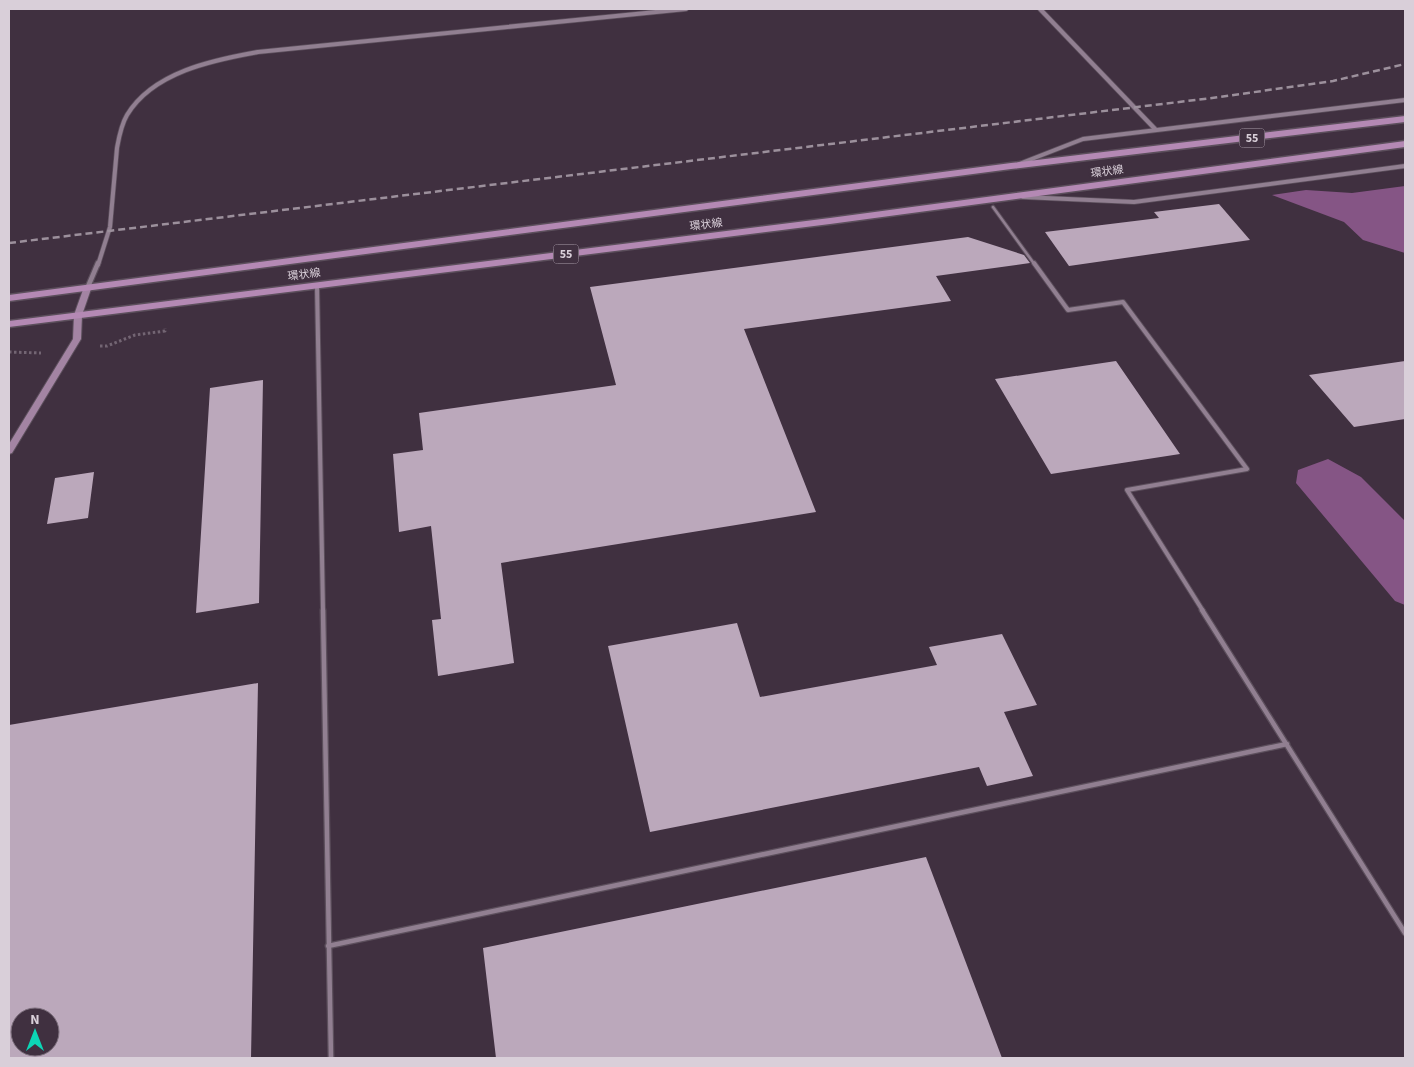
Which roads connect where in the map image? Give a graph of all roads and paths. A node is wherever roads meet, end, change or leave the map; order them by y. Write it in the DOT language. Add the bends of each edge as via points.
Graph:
graph roads {
  1 [pos="686,9"];
  2 [pos="1040,9"];
  3 [pos="1405,100"];
  4 [pos="1405,119"];
  5 [pos="1156,130"];
  6 [pos="1405,144"];
  7 [pos="1011,166"];
  8 [pos="1405,166"];
  9 [pos="1010,197"];
  10 [pos="993,207"];
  11 [pos="317,285"];
  12 [pos="87,289"];
  13 [pos="9,298"];
  14 [pos="78,315"];
  15 [pos="9,324"];
  16 [pos="166,325"];
  17 [pos="100,346"];
  18 [pos="9,352"];
  19 [pos="45,352"];
  20 [pos="9,451"];
  21 [pos="1287,744"];
  22 [pos="1405,933"];
  23 [pos="328,946"];
  24 [pos="331,1058"];
  1 -- 12 [label="street" via="258,52 185,70 144,94 123,121 107,241"];
  2 -- 5 [label="street"];
  3 -- 5 [label="street"];
  4 -- 7 [label="main road, 環状線 / 55"];
  5 -- 7 [label="street" via="1083,139"];
  6 -- 9 [label="main road, 環状線 / 55"];
  7 -- 12 [label="main road, 環状線 / 55"];
  8 -- 9 [label="street" via="1134,202"];
  9 -- 11 [label="main road, 環状線 / 55"];
  10 -- 21 [label="lane" via="1068,310 1123,302 1247,469 1126,490"];
  11 -- 14 [label="main road, 環状線 / 55"];
  11 -- 23 [label="lane"];
  12 -- 13 [label="main road, 環状線 / 55"];
  12 -- 14 [label="street"];
  14 -- 15 [label="main road, 環状線 / 55"];
  14 -- 20 [label="street" via="77,339"];
  16 -- 17 [label="path" via="165,331"];
  18 -- 19 [label="path"];
  21 -- 22 [label="lane"];
  21 -- 23 [label="lane"];
  23 -- 24 [label="lane"];
}
